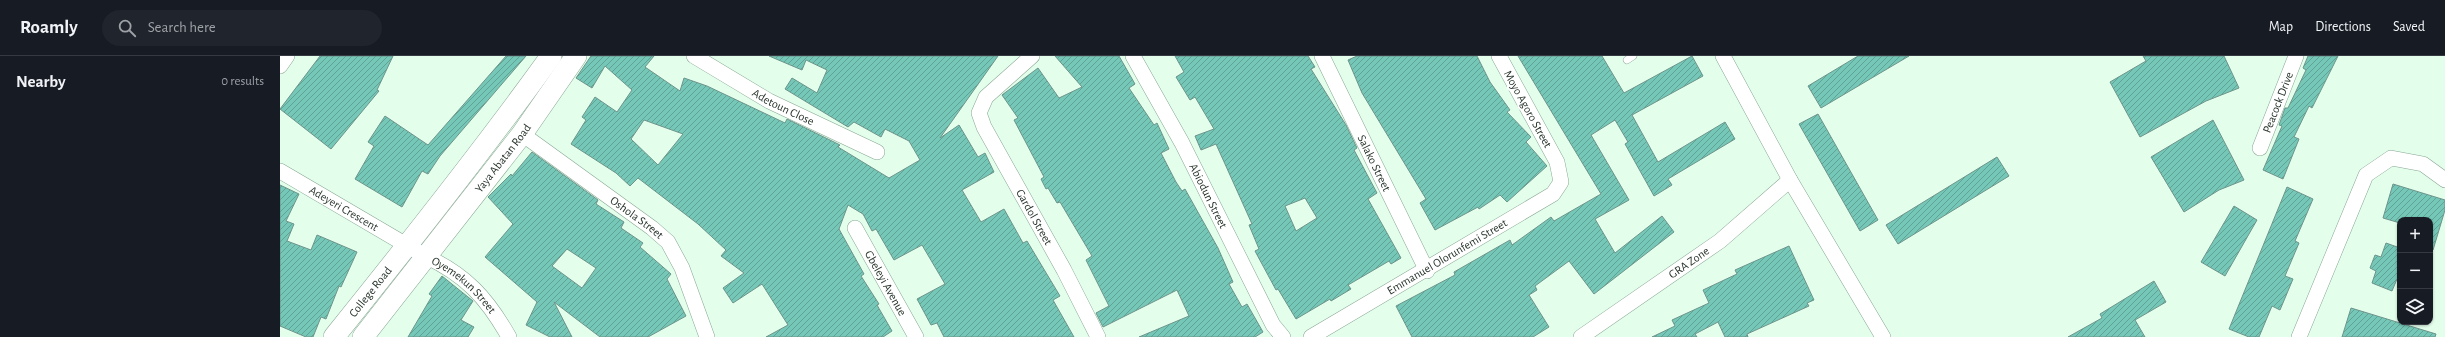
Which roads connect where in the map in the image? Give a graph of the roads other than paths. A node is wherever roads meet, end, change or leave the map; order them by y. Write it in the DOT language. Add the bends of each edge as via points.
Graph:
graph roads {
  1 [pos="287,56"];
  2 [pos="551,56"];
  3 [pos="576,56"];
  4 [pos="694,56"];
  5 [pos="1032,56"];
  6 [pos="1133,56"];
  7 [pos="1322,56"];
  8 [pos="1499,56"];
  9 [pos="1722,56"];
  10 [pos="2296,56"];
  11 [pos="280,66"];
  12 [pos="522,134"];
  13 [pos="2260,148"];
  14 [pos="877,152"];
  15 [pos="1557,162"];
  16 [pos="280,171"];
  17 [pos="1790,180"];
  18 [pos="2445,180"];
  19 [pos="855,228"];
  20 [pos="407,246"];
  21 [pos="425,256"];
  22 [pos="1427,271"];
  23 [pos="334,337"];
  24 [pos="363,337"];
  25 [pos="509,337"];
  26 [pos="707,337"];
  27 [pos="916,337"];
  28 [pos="1098,337"];
  29 [pos="1282,337"];
  30 [pos="1311,337"];
  31 [pos="1581,337"];
  32 [pos="1883,337"];
  33 [pos="2299,337"];
  1 -- 11 [label="street"];
  2 -- 20 [label="main road, Yaya Abatan Road"];
  3 -- 12 [label="main road, Yaya Abatan Road"];
  4 -- 14 [label="street, Adetoun Close" via="769,101"];
  5 -- 28 [label="street, Gardol Street" via="986,97 979,113 984,127"];
  6 -- 29 [label="street, Abiodun Street" via="1182,143 1273,325"];
  7 -- 22 [label="street, Salako Street"];
  8 -- 15 [label="street, Moyo Agoro Street"];
  9 -- 17 [label="street"];
  10 -- 13 [label="street, Peacock Drive"];
  12 -- 21 [label="main road, Yaya Abatan Road"];
  12 -- 26 [label="street, Oshola Street" via="668,242 682,268"];
  15 -- 22 [label="street, Emmanuel Olorunfemi Street" via="1561,182 1553,194"];
  16 -- 20 [label="street, Adeyeri Crescent"];
  17 -- 31 [label="street, GRA Zone" via="1720,241"];
  17 -- 32 [label="street"];
  18 -- 33 [label="street" via="2423,164 2391,158 2366,174"];
  19 -- 27 [label="street, Gbeleyi Avenue"];
  20 -- 21 [label="street, Oyemekun Street"];
  20 -- 23 [label="main road, College Road"];
  21 -- 24 [label="main road, College Road"];
  21 -- 25 [label="street, Oyemekun Street" via="446,266 474,288 492,308"];
  22 -- 30 [label="street, Emmanuel Olorunfemi Street"];
}
